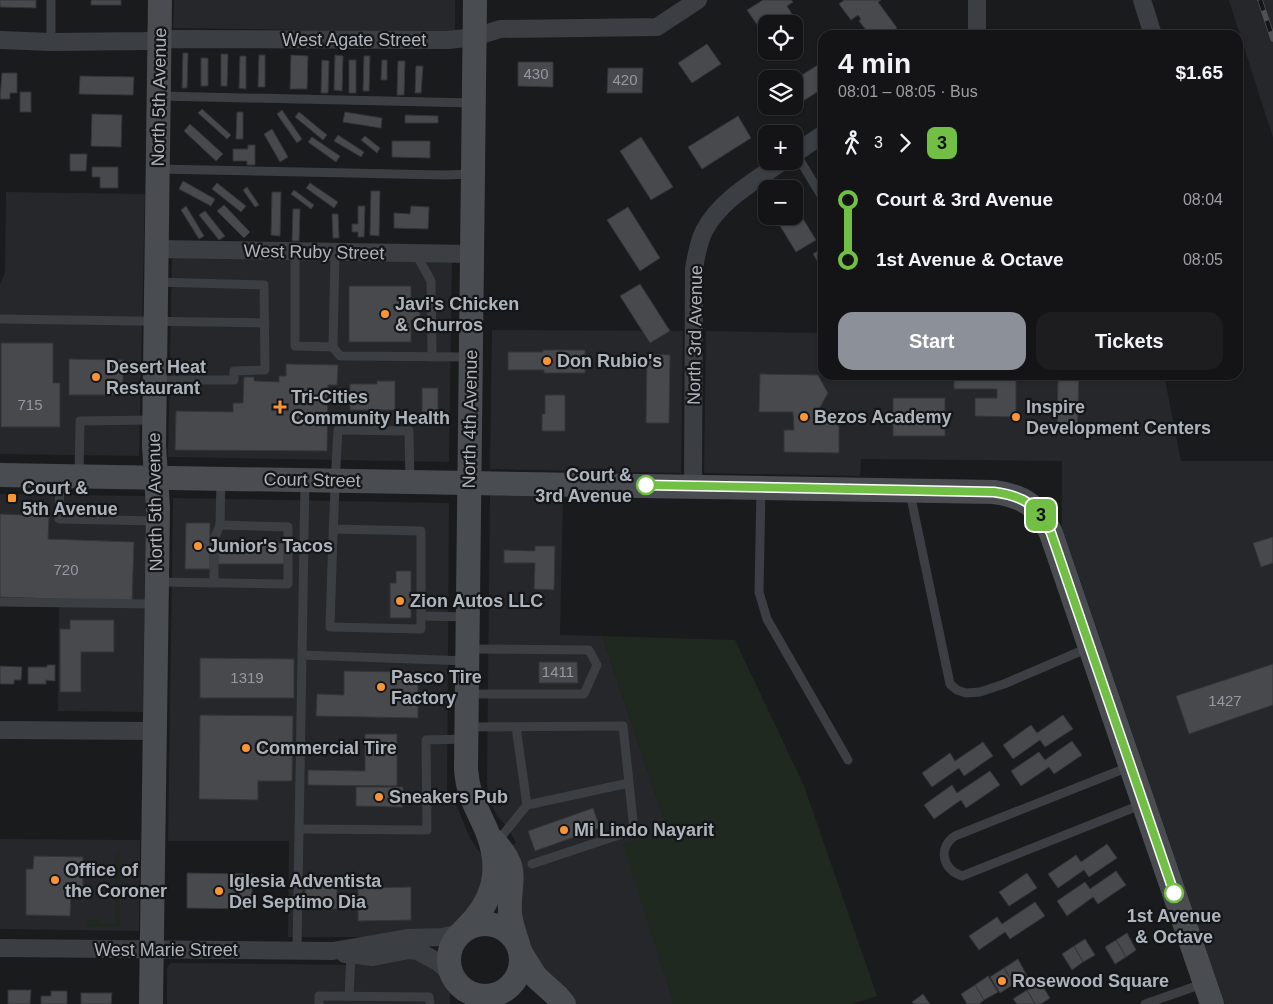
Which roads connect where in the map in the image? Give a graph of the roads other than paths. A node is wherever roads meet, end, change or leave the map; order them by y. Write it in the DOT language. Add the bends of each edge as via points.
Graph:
graph roads {
  1 [pos="51,0"];
  2 [pos="160,0"];
  3 [pos="475,0"];
  4 [pos="698,0"];
  5 [pos="977,0"];
  6 [pos="1142,0"];
  7 [pos="977,30"];
  8 [pos="1151,30"];
  9 [pos="475,37"];
  10 [pos="0,40"];
  11 [pos="160,41"];
  12 [pos="51,42"];
  13 [pos="159,96"];
  14 [pos="474,103"];
  15 [pos="818,138"];
  16 [pos="803,148"];
  17 [pos="158,169"];
  18 [pos="771,170"];
  19 [pos="802,170"];
  20 [pos="473,174"];
  21 [pos="818,192"];
  22 [pos="157,249"];
  23 [pos="295,252"];
  24 [pos="335,253"];
  25 [pos="416,254"];
  26 [pos="472,254"];
  27 [pos="156,282"];
  28 [pos="0,319"];
  29 [pos="156,322"];
  30 [pos="265,323"];
  31 [pos="333,347"];
  32 [pos="432,357"];
  33 [pos="470,357"];
  34 [pos="155,380"];
  35 [pos="154,420"];
  36 [pos="0,474"];
  37 [pos="70,476"];
  38 [pos="156,477"];
  39 [pos="221,479"];
  40 [pos="305,481"];
  41 [pos="334,481"];
  42 [pos="410,482"];
  43 [pos="468,482"];
  44 [pos="694,487"];
  45 [pos="761,487"];
  46 [pos="910,490"];
  47 [pos="158,521"];
  48 [pos="220,525"];
  49 [pos="333,530"];
  50 [pos="214,582"];
  51 [pos="157,593"];
  52 [pos="0,602"];
  53 [pos="421,616"];
  54 [pos="467,617"];
  55 [pos="1090,647"];
  56 [pos="302,655"];
  57 [pos="467,655"];
  58 [pos="466,694"];
  59 [pos="516,726"];
  60 [pos="0,730"];
  61 [pos="155,731"];
  62 [pos="466,733"];
  63 [pos="848,760"];
  64 [pos="1131,766"];
  65 [pos="630,783"];
  66 [pos="1144,804"];
  67 [pos="526,805"];
  68 [pos="299,829"];
  69 [pos="492,838"];
  70 [pos="532,864"];
  71 [pos="463,931"];
  72 [pos="0,948"];
  73 [pos="520,948"];
  74 [pos="152,949"];
  75 [pos="297,950"];
  76 [pos="333,951"];
  77 [pos="350,955"];
  78 [pos="454,986"];
  79 [pos="1208,993"];
  80 [pos="349,996"];
  81 [pos="497,997"];
  82 [pos="383,1000"];
  83 [pos="152,1004"];
  84 [pos="319,1004"];
  85 [pos="430,1004"];
  86 [pos="546,1004"];
  87 [pos="564,1004"];
  88 [pos="1145,1004"];
  1 -- 12 [label="lane"];
  2 -- 11 [label="street, North 5th Avenue"];
  3 -- 9 [label="street, North 4th Avenue"];
  4 -- 9 [label="street, West Agate Street" via="657,27 500,29"];
  5 -- 7 [label="street"];
  6 -- 8 [label="street"];
  9 -- 11 [label="street, West Agate Street" via="448,40"];
  9 -- 14 [label="street, North 4th Avenue"];
  10 -- 12 [label="street, West Agate Street"];
  11 -- 12 [label="street, West Agate Street"];
  11 -- 13 [label="street, North 5th Avenue"];
  13 -- 14 [label="lane"];
  13 -- 17 [label="street, North 5th Avenue"];
  14 -- 20 [label="street, North 4th Avenue"];
  15 -- 16 [label="street, North 3rd Avenue"];
  17 -- 20 [label="lane"];
  17 -- 22 [label="street, North 5th Avenue"];
  18 -- 44 [label="street, North 3rd Avenue" via="718,211 704,232 698,249 694,269"];
  19 -- 21 [label="lane"];
  20 -- 26 [label="street, North 4th Avenue"];
  22 -- 23 [label="street, West Ruby Street"];
  22 -- 27 [label="street, North 5th Avenue"];
  23 -- 24 [label="street, West Ruby Street"];
  23 -- 31 [label="lane" via="295,346"];
  24 -- 25 [label="street, West Ruby Street"];
  24 -- 31 [label="lane"];
  25 -- 26 [label="street, West Ruby Street"];
  25 -- 32 [label="lane" via="431,281"];
  26 -- 33 [label="street, North 4th Avenue"];
  27 -- 29 [label="street, North 5th Avenue"];
  27 -- 30 [label="lane" via="264,285"];
  28 -- 29 [label="lane"];
  29 -- 30 [label="lane"];
  29 -- 34 [label="street, North 5th Avenue"];
  30 -- 34 [label="lane" via="265,370 234,371 234,380"];
  31 -- 32 [label="lane" via="340,356"];
  32 -- 33 [label="lane"];
  33 -- 43 [label="street, North 4th Avenue"];
  34 -- 35 [label="street, North 5th Avenue"];
  35 -- 37 [label="lane" via="80,421"];
  35 -- 38 [label="street, North 5th Avenue"];
  36 -- 37 [label="street, Court Street"];
  37 -- 38 [label="street, Court Street"];
  37 -- 47 [label="lane" via="59,519"];
  38 -- 39 [label="street, Court Street"];
  38 -- 47 [label="street, North 5th Avenue"];
  39 -- 40 [label="street, Court Street"];
  39 -- 48 [label="lane"];
  40 -- 41 [label="street, Court Street"];
  40 -- 56 [label="lane"];
  41 -- 42 [label="street, Court Street"];
  41 -- 42 [label="lane" via="338,430 409,432"];
  41 -- 49 [label="lane"];
  42 -- 43 [label="street, Court Street"];
  43 -- 44 [label="street, Court Street"];
  43 -- 54 [label="street, North 4th Avenue"];
  44 -- 45 [label="street, Court Street"];
  45 -- 46 [label="street, Court Street"];
  45 -- 63 [label="lane" via="759,592 767,619"];
  46 -- 55 [label="street, Court Street" via="994,492 1008,494 1030,504 1039,512 1051,533"];
  46 -- 55 [label="lane" via="950,684 957,690 980,692"];
  47 -- 51 [label="street, North 5th Avenue"];
  48 -- 50 [label="lane" via="214,539"];
  48 -- 50 [label="lane" via="288,527 288,584"];
  49 -- 53 [label="lane" via="421,531"];
  49 -- 53 [label="lane" via="330,627 421,630"];
  50 -- 51 [label="lane"];
  51 -- 52 [label="lane"];
  51 -- 61 [label="street, North 5th Avenue"];
  53 -- 54 [label="lane"];
  54 -- 57 [label="street, North 4th Avenue"];
  55 -- 64 [label="street"];
  56 -- 57 [label="lane"];
  56 -- 68 [label="lane"];
  57 -- 58 [label="street, North 4th Avenue"];
  57 -- 58 [label="lane" via="589,650 597,665 584,694"];
  58 -- 62 [label="street, North 4th Avenue"];
  59 -- 62 [label="lane"];
  59 -- 65 [label="lane" via="623,726"];
  59 -- 67 [label="lane"];
  60 -- 61 [label="street"];
  61 -- 74 [label="street, North 5th Avenue"];
  62 -- 68 [label="lane" via="426,740 427,830"];
  62 -- 69 [label="street, North 4th Avenue" via="468,786 475,809"];
  64 -- 66 [label="street"];
  64 -- 66 [label="lane" via="955,836 945,848 945,861 949,869 962,876"];
  65 -- 67 [label="lane"];
  65 -- 70 [label="lane" via="634,830"];
  66 -- 79 [label="street"];
  67 -- 69 [label="lane"];
  68 -- 75 [label="lane"];
  69 -- 71 [label="street, North 4th Avenue" via="493,886 485,905"];
  69 -- 73 [label="street, North 4th Avenue" via="506,856 512,871 511,920"];
  71 -- 73 [label="street" via="478,924 498,926 506,930"];
  71 -- 76 [label="street, West Marie Street" via="444,937 407,938"];
  71 -- 78 [label="street" via="449,954"];
  72 -- 74 [label="street, West Marie Street"];
  73 -- 81 [label="street" via="520,973 514,984"];
  73 -- 87 [label="street" via="536,977"];
  74 -- 75 [label="street, West Marie Street"];
  74 -- 83 [label="street, North 5th Avenue"];
  75 -- 76 [label="street, West Marie Street"];
  76 -- 77 [label="street, West Marie Street"];
  77 -- 78 [label="street, West Marie Street" via="383,956 418,951 438,962"];
  77 -- 80 [label="lane"];
  78 -- 81 [label="street" via="480,996"];
  79 -- 88 [label="lane"];
  80 -- 82 [label="lane"];
  80 -- 84 [label="lane" via="319,996"];
  81 -- 86 [label="street" via="528,994"];
  82 -- 85 [label="lane" via="429,997"];
}
